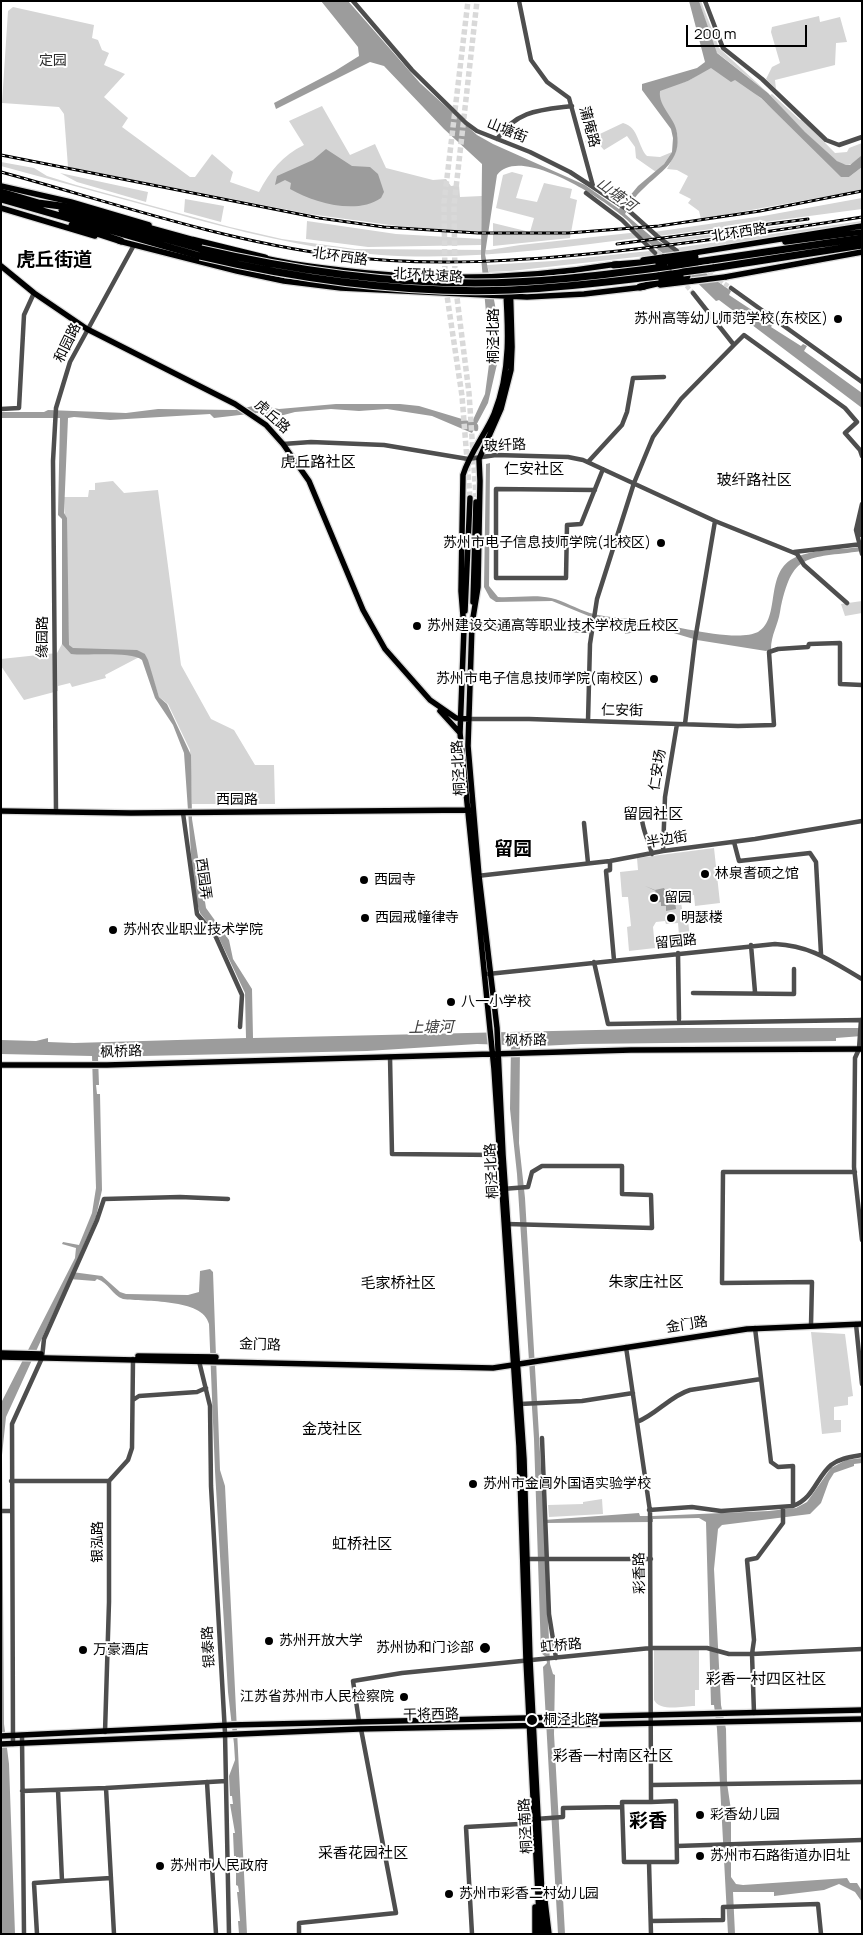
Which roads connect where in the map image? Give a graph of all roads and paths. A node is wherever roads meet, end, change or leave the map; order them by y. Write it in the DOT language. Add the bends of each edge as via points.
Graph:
graph roads {
  1 [pos="353,1"];
  2 [pos="520,1"];
  3 [pos="705,1"];
  4 [pos="572,106"];
  5 [pos="862,137"];
  6 [pos="498,139"];
  7 [pos="1,186"];
  8 [pos="593,186"];
  9 [pos="1,192"];
  10 [pos="586,193"];
  11 [pos="1,199"];
  12 [pos="38,203"];
  13 [pos="1,208"];
  14 [pos="862,226"];
  15 [pos="862,232"];
  16 [pos="862,238"];
  17 [pos="121,241"];
  18 [pos="134,245"];
  19 [pos="862,245"];
  20 [pos="727,248"];
  21 [pos="678,251"];
  22 [pos="862,252"];
  23 [pos="200,253"];
  24 [pos="655,253"];
  25 [pos="695,257"];
  26 [pos="265,258"];
  27 [pos="668,261"];
  28 [pos="614,264"];
  29 [pos="1,266"];
  30 [pos="355,272"];
  31 [pos="687,277"];
  32 [pos="507,278"];
  33 [pos="640,287"];
  34 [pos="731,288"];
  35 [pos="353,289"];
  36 [pos="693,292"];
  37 [pos="34,293"];
  38 [pos="508,297"];
  39 [pos="87,329"];
  40 [pos="734,345"];
  41 [pos="664,377"];
  42 [pos="862,382"];
  43 [pos="1,409"];
  44 [pos="283,444"];
  45 [pos="862,456"];
  46 [pos="468,459"];
  47 [pos="478,459"];
  48 [pos="53,461"];
  49 [pos="588,462"];
  50 [pos="603,469"];
  51 [pos="634,483"];
  52 [pos="594,490"];
  53 [pos="862,504"];
  54 [pos="862,519"];
  55 [pos="715,522"];
  56 [pos="860,545"];
  57 [pos="796,553"];
  58 [pos="861,553"];
  59 [pos="847,603"];
  60 [pos="472,624"];
  61 [pos="464,626"];
  62 [pos="592,631"];
  63 [pos="862,685"];
  64 [pos="430,700"];
  65 [pos="460,719"];
  66 [pos="469,720"];
  67 [pos="588,721"];
  68 [pos="677,724"];
  69 [pos="685,724"];
  70 [pos="460,733"];
  71 [pos="471,810"];
  72 [pos="1,811"];
  73 [pos="56,812"];
  74 [pos="188,813"];
  75 [pos="642,819"];
  76 [pos="862,821"];
  77 [pos="584,823"];
  78 [pos="734,842"];
  79 [pos="663,851"];
  80 [pos="652,854"];
  81 [pos="610,861"];
  82 [pos="588,863"];
  83 [pos="477,876"];
  84 [pos="751,945"];
  85 [pos="678,953"];
  86 [pos="821,954"];
  87 [pos="614,960"];
  88 [pos="594,962"];
  89 [pos="794,969"];
  90 [pos="488,974"];
  91 [pos="862,979"];
  92 [pos="755,992"];
  93 [pos="693,993"];
  94 [pos="679,1019"];
  95 [pos="861,1021"];
  96 [pos="240,1027"];
  97 [pos="860,1049"];
  98 [pos="495,1054"];
  99 [pos="390,1057"];
  100 [pos="1,1064"];
  101 [pos="498,1155"];
  102 [pos="855,1172"];
  103 [pos="503,1189"];
  104 [pos="228,1199"];
  105 [pos="507,1224"];
  106 [pos="862,1240"];
  107 [pos="859,1324"];
  108 [pos="811,1325"];
  109 [pos="755,1328"];
  110 [pos="626,1347"];
  111 [pos="1,1353"];
  112 [pos="23,1355"];
  113 [pos="42,1356"];
  114 [pos="1,1357"];
  115 [pos="134,1359"];
  116 [pos="208,1359"];
  117 [pos="199,1360"];
  118 [pos="517,1365"];
  119 [pos="761,1379"];
  120 [pos="862,1384"];
  121 [pos="206,1388"];
  122 [pos="634,1393"];
  123 [pos="133,1400"];
  124 [pos="520,1404"];
  125 [pos="637,1422"];
  126 [pos="542,1438"];
  127 [pos="862,1455"];
  128 [pos="12,1481"];
  129 [pos="109,1481"];
  130 [pos="793,1506"];
  131 [pos="783,1508"];
  132 [pos="650,1510"];
  133 [pos="6,1511"];
  134 [pos="546,1558"];
  135 [pos="527,1559"];
  136 [pos="652,1559"];
  137 [pos="651,1648"];
  138 [pos="862,1648"];
  139 [pos="752,1654"];
  140 [pos="551,1659"];
  141 [pos="528,1660"];
  142 [pos="862,1710"];
  143 [pos="754,1713"];
  144 [pos="651,1715"];
  145 [pos="531,1717"];
  146 [pos="862,1719"];
  147 [pos="358,1721"];
  148 [pos="651,1723"];
  149 [pos="228,1725"];
  150 [pos="531,1725"];
  151 [pos="361,1729"];
  152 [pos="106,1732"];
  153 [pos="228,1733"];
  154 [pos="22,1735"];
  155 [pos="1,1736"];
  156 [pos="11,1736"];
  157 [pos="22,1743"];
  158 [pos="1,1744"];
  159 [pos="12,1744"];
  160 [pos="226,1781"];
  161 [pos="207,1782"];
  162 [pos="862,1782"];
  163 [pos="651,1785"];
  164 [pos="106,1788"];
  165 [pos="58,1790"];
  166 [pos="22,1791"];
  167 [pos="651,1802"];
  168 [pos="622,1807"];
  169 [pos="536,1821"];
  170 [pos="862,1840"];
  171 [pos="677,1846"];
  172 [pos="650,1862"];
  173 [pos="111,1878"];
  174 [pos="539,1879"];
  175 [pos="62,1881"];
  176 [pos="651,1921"];
  177 [pos="24,1934"];
  178 [pos="37,1934"];
  179 [pos="114,1934"];
  180 [pos="216,1934"];
  181 [pos="229,1934"];
  182 [pos="300,1934"];
  183 [pos="472,1934"];
  184 [pos="535,1934"];
  185 [pos="540,1934"];
  186 [pos="544,1934"];
  187 [pos="549,1934"];
  188 [pos="651,1934"];
  189 [pos="821,1934"];
  1 -- 6 [label="street, 山塘街" via="412,70 463,120 474,129"];
  2 -- 4 [label="street, 蒲庵路" via="531,60 547,82 570,98"];
  3 -- 5 [label="street" via="723,48 762,79 826,140 839,145"];
  4 -- 6 [label="street" via="525,114 507,126"];
  4 -- 8 [label="street, 蒲庵路"];
  6 -- 8 [label="street, 山塘街" via="543,158"];
  7 -- 26 [label="main road, 北环西路" via="70,202"];
  8 -- 21 [label="street, 山塘街"];
  9 -- 12 [label="highway, 北环快速路"];
  10 -- 24 [label="street" via="622,220"];
  11 -- 17 [label="highway"];
  11 -- 23 [label="highway, 北环快速路"];
  12 -- 23 [label="highway, 北环快速路"];
  12 -- 26 [label="highway" via="76,208"];
  13 -- 17 [label="main road, 北环西路"];
  14 -- 20 [label="main road, 北环西路"];
  15 -- 20 [label="main road"];
  16 -- 25 [label="highway" via="737,256"];
  17 -- 18 [label="main road, 北环西路"];
  18 -- 35 [label="main road, 北环西路" via="252,274"];
  18 -- 39 [label="street, 和园路"];
  19 -- 31 [label="highway"];
  20 -- 25 [label="main road, 北环西路"];
  22 -- 31 [label="main road, bridge" via="726,277"];
  23 -- 27 [label="highway, 北环快速路, bridge" via="332,274 430,282 539,281 656,268"];
  23 -- 31 [label="highway, 北环快速路, bridge" via="309,278 430,290 520,290 658,276"];
  25 -- 27 [label="highway, bridge"];
  26 -- 30 [label="main road, 北环西路"];
  27 -- 28 [label="highway"];
  28 -- 32 [label="main road, 北环西路"];
  29 -- 37 [label="main road, 虎丘路"];
  30 -- 32 [label="main road, 北环西路" via="406,277"];
  30 -- 35 [label="main road"];
  31 -- 33 [label="highway"];
  32 -- 38 [label="main road, 桐泾北路"];
  33 -- 38 [label="main road, 北环西路" via="561,296"];
  34 -- 42 [label="street"];
  35 -- 38 [label="main road, 北环西路"];
  36 -- 40 [label="street"];
  37 -- 39 [label="main road, 虎丘路"];
  37 -- 43 [label="street" via="24,315 19,408"];
  38 -- 46 [label="main road, 桐泾北路" via="508,358 503,386 490,423"];
  38 -- 47 [label="main road, 桐泾北路" via="512,346 509,380 501,410"];
  39 -- 44 [label="main road, 虎丘路" via="242,407 258,418"];
  39 -- 48 [label="street, 和园路" via="70,362 56,408"];
  40 -- 45 [label="street" via="744,335 845,408 857,422 845,433"];
  40 -- 51 [label="street" via="680,399 653,437"];
  41 -- 49 [label="street" via="633,378 622,425"];
  44 -- 46 [label="street, 玻纤路" via="384,445"];
  44 -- 64 [label="main road, 虎丘路" via="312,487 374,632 388,654"];
  46 -- 47 [label="street, 玻纤路"];
  46 -- 61 [label="main road, 桐泾北路" via="463,475 461,591"];
  47 -- 49 [label="street, 玻纤路" via="496,455 568,457"];
  47 -- 60 [label="main road, 桐泾北路" via="478,587"];
  48 -- 73 [label="street, 缘园路"];
  49 -- 50 [label="street, 玻纤路"];
  50 -- 51 [label="street, 玻纤路"];
  50 -- 52 [label="street"];
  51 -- 55 [label="street, 玻纤路"];
  51 -- 62 [label="street" via="598,599"];
  52 -- 52 [label="street" via="581,524 567,525 566,578 496,578 496,489"];
  53 -- 56 [label="street" via="856,530"];
  54 -- 56 [label="street"];
  55 -- 57 [label="street, 玻纤路"];
  55 -- 69 [label="street"];
  56 -- 57 [label="street"];
  56 -- 58 [label="street"];
  57 -- 59 [label="street" via="804,565"];
  60 -- 61 [label="main road, 桐泾北路" via="473,498"];
  60 -- 62 [label="street"];
  60 -- 66 [label="main road, 桐泾北路"];
  61 -- 65 [label="main road, 桐泾北路"];
  62 -- 67 [label="street"];
  63 -- 69 [label="street, 仁安街" via="840,684 840,643 778,649 770,652 774,725"];
  64 -- 65 [label="main road, 虎丘路"];
  64 -- 70 [label="main road"];
  65 -- 66 [label="main road, 虎丘路"];
  65 -- 70 [label="main road, 桐泾北路"];
  66 -- 67 [label="street, 仁安街"];
  66 -- 71 [label="main road, 桐泾北路"];
  67 -- 68 [label="street, 仁安街"];
  68 -- 69 [label="street, 仁安街"];
  68 -- 79 [label="street, 仁安场" via="665,797"];
  70 -- 71 [label="main road, 桐泾北路"];
  71 -- 74 [label="main road, 西园路"];
  71 -- 83 [label="main road, 桐泾北路"];
  72 -- 73 [label="main road, 西园路"];
  73 -- 74 [label="main road, 西园路"];
  74 -- 96 [label="street, 西园弄" via="196,914 215,935 242,995"];
  75 -- 80 [label="street"];
  76 -- 78 [label="street, 半边街"];
  77 -- 82 [label="street"];
  78 -- 79 [label="street, 半边街"];
  78 -- 86 [label="street" via="739,861 810,853 816,862"];
  79 -- 80 [label="street, 半边街"];
  80 -- 81 [label="street, 半边街"];
  81 -- 82 [label="street, 半边街"];
  81 -- 87 [label="street" via="610,870 606,871"];
  82 -- 83 [label="street, 半边街"];
  83 -- 90 [label="main road, 桐泾北路"];
  84 -- 85 [label="street, 留园路"];
  84 -- 86 [label="street, 留园路" via="791,945"];
  84 -- 92 [label="street"];
  85 -- 87 [label="street, 留园路"];
  85 -- 94 [label="street"];
  86 -- 91 [label="street, 留园路"];
  87 -- 88 [label="street, 留园路"];
  88 -- 90 [label="street, 留园路"];
  88 -- 95 [label="street" via="608,1024"];
  89 -- 92 [label="street" via="794,994"];
  90 -- 98 [label="main road, 桐泾北路"];
  92 -- 93 [label="street"];
  95 -- 97 [label="street"];
  97 -- 98 [label="main road, 枫桥路"];
  97 -- 102 [label="street" via="855,1058"];
  98 -- 99 [label="main road, 枫桥路"];
  98 -- 101 [label="main road, 桐泾北路"];
  98 -- 103 [label="main road, 桐泾北路"];
  99 -- 100 [label="main road, 枫桥路" via="88,1066"];
  99 -- 101 [label="street" via="392,1154"];
  101 -- 103 [label="main road, 桐泾北路"];
  102 -- 106 [label="street"];
  102 -- 108 [label="street" via="723,1172 722,1283 812,1282"];
  103 -- 105 [label="main road, 桐泾北路"];
  103 -- 105 [label="street" via="528,1187 532,1172 542,1166 622,1166 622,1194 651,1195 652,1228"];
  103 -- 118 [label="main road, 桐泾北路"];
  104 -- 113 [label="street" via="104,1199 44,1339"];
  105 -- 118 [label="main road, 桐泾北路"];
  107 -- 108 [label="main road, 金门路"];
  107 -- 120 [label="street"];
  108 -- 109 [label="main road, 金门路"];
  109 -- 110 [label="main road, 金门路"];
  109 -- 119 [label="street"];
  110 -- 118 [label="main road, 金门路"];
  110 -- 122 [label="street, 彩香路"];
  111 -- 112 [label="main road, 金门路"];
  112 -- 113 [label="main road, 金门路"];
  112 -- 114 [label="main road, 金门路"];
  113 -- 115 [label="main road, 金门路"];
  113 -- 116 [label="main road, 金门路"];
  113 -- 128 [label="street" via="12,1424"];
  115 -- 117 [label="main road, 金门路"];
  115 -- 123 [label="street"];
  116 -- 117 [label="main road, 金门路"];
  116 -- 118 [label="main road, 金门路"];
  117 -- 121 [label="street, 银泰路"];
  118 -- 124 [label="main road, 桐泾北路"];
  118 -- 141 [label="main road, 桐泾北路"];
  119 -- 125 [label="street" via="679,1393"];
  119 -- 130 [label="street" via="771,1462 778,1467 793,1466"];
  121 -- 123 [label="street" via="198,1392 138,1396"];
  121 -- 149 [label="street, 银泰路" via="210,1406 211,1486"];
  122 -- 124 [label="street" via="582,1401"];
  122 -- 125 [label="street, 彩香路"];
  123 -- 129 [label="street" via="130,1454"];
  124 -- 135 [label="main road, 桐泾北路"];
  125 -- 132 [label="street, 彩香路"];
  126 -- 134 [label="street"];
  127 -- 130 [label="street" via="844,1458 832,1465 811,1494"];
  128 -- 129 [label="street"];
  128 -- 133 [label="street"];
  129 -- 152 [label="street, 银泓路"];
  130 -- 131 [label="street"];
  131 -- 132 [label="street" via="721,1511 692,1506"];
  131 -- 139 [label="street" via="783,1523 758,1558 747,1560 754,1640"];
  132 -- 136 [label="street, 彩香路"];
  133 -- 156 [label="street"];
  134 -- 135 [label="street"];
  134 -- 136 [label="street"];
  134 -- 140 [label="street"];
  135 -- 141 [label="main road, 桐泾北路"];
  136 -- 137 [label="street, 彩香路"];
  137 -- 139 [label="street, 虹桥路" via="707,1648"];
  137 -- 140 [label="street, 虹桥路"];
  137 -- 144 [label="street, 彩香路"];
  138 -- 139 [label="street, 虹桥路"];
  139 -- 143 [label="street"];
  140 -- 141 [label="street, 虹桥路"];
  141 -- 145 [label="main road, 桐泾北路"];
  141 -- 147 [label="street, 虹桥路" via="354,1681"];
  142 -- 143 [label="main road, 干将西路"];
  143 -- 144 [label="main road, 干将西路"];
  144 -- 145 [label="main road, 干将西路"];
  144 -- 148 [label="street, 彩香路"];
  145 -- 147 [label="main road, 干将西路"];
  145 -- 150 [label="main road, 桐泾南路"];
  146 -- 148 [label="main road, 干将西路"];
  147 -- 149 [label="main road, 干将西路"];
  148 -- 150 [label="main road, 干将西路"];
  148 -- 163 [label="street, 彩香路"];
  149 -- 152 [label="main road, 干将西路"];
  149 -- 153 [label="street, 银泰路"];
  150 -- 151 [label="main road, 干将西路"];
  150 -- 169 [label="main road, 桐泾南路"];
  151 -- 153 [label="main road, 干将西路"];
  151 -- 182 [label="street" via="396,1913 299,1923"];
  152 -- 154 [label="main road, 干将西路"];
  153 -- 157 [label="main road, 干将西路"];
  153 -- 160 [label="street, 银泰路"];
  154 -- 156 [label="main road, 干将西路"];
  154 -- 157 [label="street"];
  155 -- 156 [label="main road, 干将西路"];
  156 -- 159 [label="street"];
  157 -- 159 [label="main road, 干将西路"];
  157 -- 166 [label="street"];
  158 -- 159 [label="main road, 干将西路"];
  160 -- 161 [label="street"];
  160 -- 181 [label="street, 银泰路"];
  161 -- 164 [label="street"];
  161 -- 180 [label="street"];
  162 -- 163 [label="street"];
  163 -- 167 [label="street, 彩香路"];
  164 -- 165 [label="street"];
  164 -- 173 [label="street"];
  165 -- 166 [label="street"];
  165 -- 175 [label="street"];
  166 -- 177 [label="street"];
  167 -- 168 [label="street" via="622,1802"];
  167 -- 171 [label="street" via="676,1801"];
  168 -- 169 [label="street" via="563,1808 563,1817"];
  168 -- 172 [label="street" via="624,1862"];
  169 -- 174 [label="main road, 桐泾南路"];
  169 -- 183 [label="street" via="466,1827"];
  170 -- 171 [label="street"];
  171 -- 172 [label="street" via="677,1862"];
  172 -- 176 [label="street"];
  173 -- 175 [label="street"];
  173 -- 179 [label="street"];
  174 -- 184 [label="main road"];
  174 -- 185 [label="main road, 桐泾南路"];
  174 -- 186 [label="main road, 桐泾南路"];
  174 -- 187 [label="main road"];
  175 -- 178 [label="street" via="34,1882"];
  176 -- 188 [label="street"];
  176 -- 189 [label="street" via="723,1920 723,1907 818,1904"];
}
